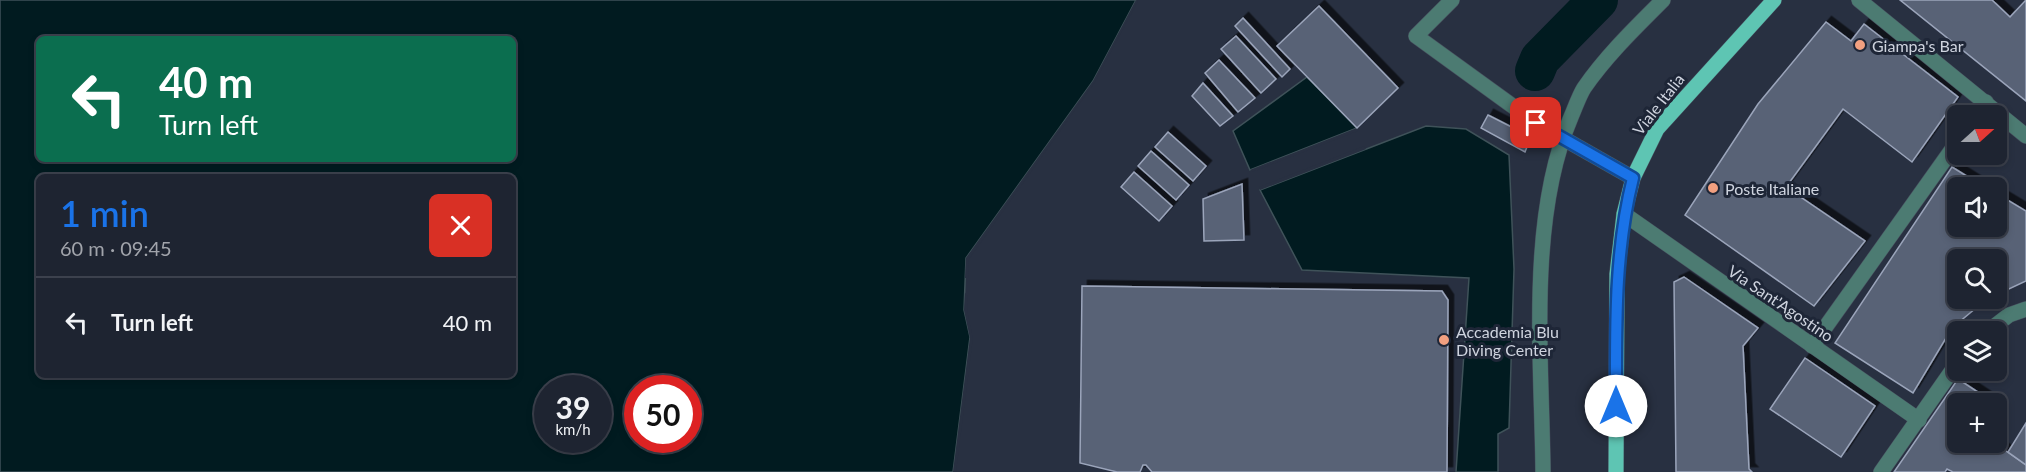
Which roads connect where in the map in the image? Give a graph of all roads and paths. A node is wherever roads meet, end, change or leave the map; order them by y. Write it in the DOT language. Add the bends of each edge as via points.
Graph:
graph roads {
  1 [pos="1452,0"];
  2 [pos="1663,0"];
  3 [pos="1774,0"];
  4 [pos="1859,0"];
  5 [pos="1986,102"];
  6 [pos="1984,105"];
  7 [pos="1563,136"];
  8 [pos="2026,136"];
  9 [pos="1947,156"];
  10 [pos="1633,178"];
  11 [pos="1624,214"];
  12 [pos="2026,309"];
  13 [pos="2001,321"];
  14 [pos="1812,346"];
  15 [pos="1947,378"];
  16 [pos="1919,420"];
  17 [pos="1543,472"];
  18 [pos="1616,472"];
  19 [pos="1881,472"];
  1 -- 7 [label="street" via="1416,36 1536,123"];
  2 -- 7 [label="street" via="1583,89"];
  3 -- 10 [label="main road, Viale Italia" via="1657,129"];
  4 -- 5 [label="street"];
  5 -- 6 [label="street"];
  5 -- 8 [label="street"];
  7 -- 10 [label="street"];
  7 -- 17 [label="street" via="1554,167 1543,241"];
  9 -- 14 [label="street"];
  10 -- 11 [label="main road, Viale Italia"];
  11 -- 14 [label="street, Via Sant'Agostino"];
  11 -- 18 [label="main road, Viale Italia" via="1617,274"];
  12 -- 13 [label="street"];
  14 -- 16 [label="street, Via Sant'Agostino"];
  15 -- 16 [label="street"];
  16 -- 19 [label="street"];
}
